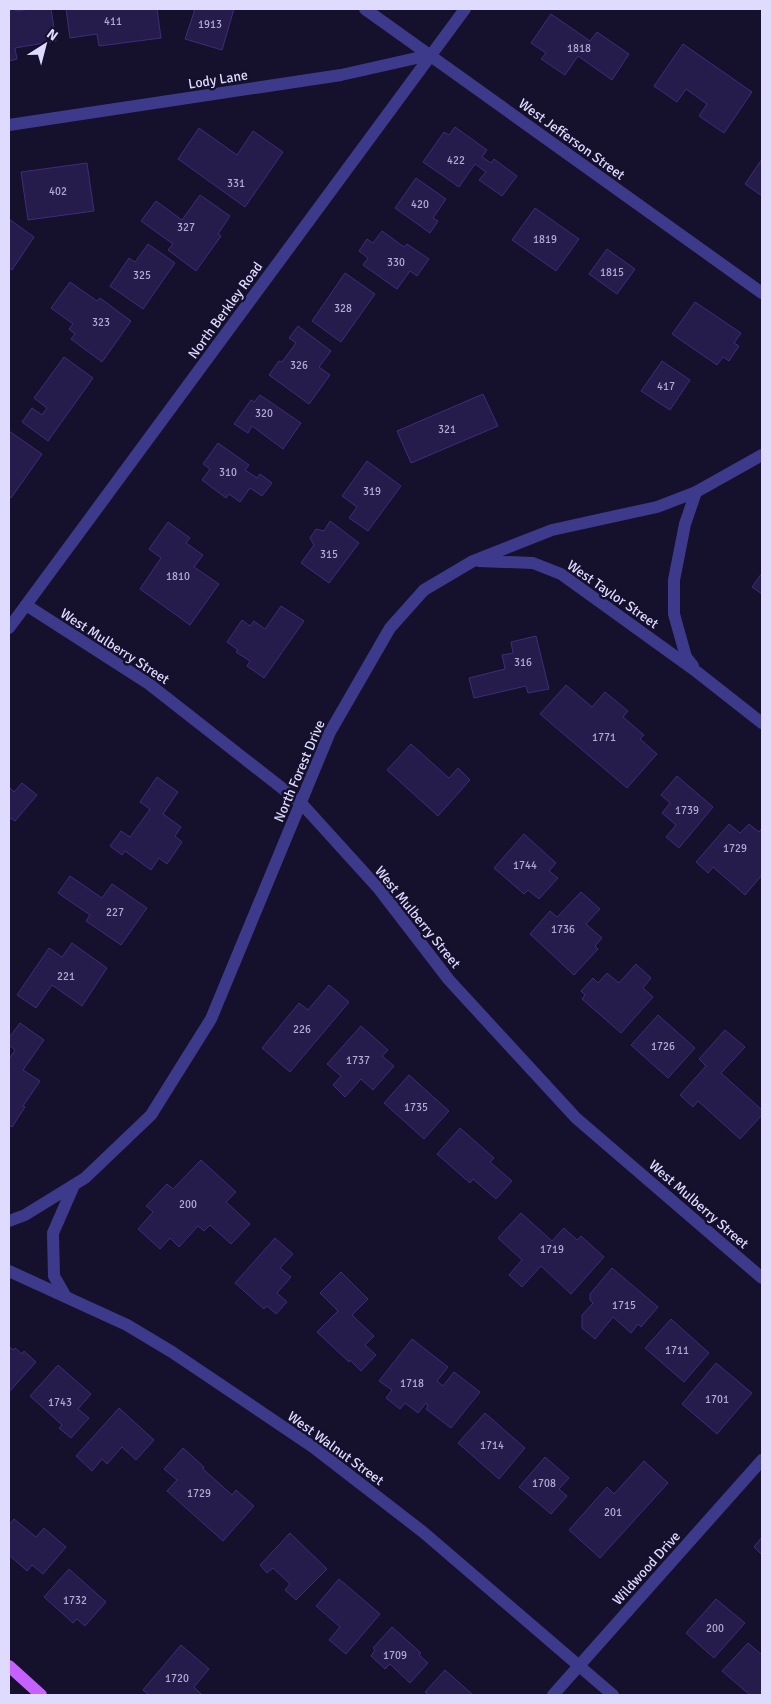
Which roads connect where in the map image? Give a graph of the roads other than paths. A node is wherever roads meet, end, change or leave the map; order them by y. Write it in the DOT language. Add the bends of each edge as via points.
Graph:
graph roads {
  1 [pos="365,9"];
  2 [pos="465,9"];
  3 [pos="430,55"];
  4 [pos="9,125"];
  5 [pos="762,293"];
  6 [pos="762,455"];
  7 [pos="696,492"];
  8 [pos="473,561"];
  9 [pos="26,605"];
  10 [pos="9,628"];
  11 [pos="697,672"];
  12 [pos="762,723"];
  13 [pos="301,803"];
  14 [pos="74,1185"];
  15 [pos="9,1221"];
  16 [pos="9,1271"];
  17 [pos="762,1278"];
  18 [pos="66,1297"];
  19 [pos="762,1460"];
  20 [pos="580,1665"];
  21 [pos="9,1666"];
  22 [pos="41,1695"];
  23 [pos="553,1695"];
  24 [pos="613,1695"];
  1 -- 3 [label="street, West Jefferson Street"];
  2 -- 3 [label="street, North Berkley Road"];
  3 -- 4 [label="street, Lody Lane" via="342,75"];
  3 -- 5 [label="street, West Jefferson Street"];
  3 -- 9 [label="street, North Berkley Road"];
  6 -- 7 [label="street, North Forest Drive"];
  7 -- 8 [label="street, North Forest Drive" via="657,507 552,530"];
  7 -- 11 [label="street, West Taylor Street" via="685,524 674,580 674,614 686,657"];
  8 -- 11 [label="street, West Taylor Street" via="533,563 561,574"];
  8 -- 13 [label="street, North Forest Drive" via="424,590 390,628 330,732"];
  9 -- 10 [label="street, North Berkley Road"];
  9 -- 13 [label="street, West Mulberry Street" via="149,684"];
  11 -- 12 [label="street, West Taylor Street"];
  13 -- 14 [label="street, North Forest Drive" via="211,1019 151,1115"];
  13 -- 17 [label="street, West Mulberry Street" via="379,889 449,980 576,1118"];
  14 -- 15 [label="street, North Forest Drive" via="25,1215"];
  14 -- 18 [label="street" via="53,1233 54,1276"];
  16 -- 18 [label="street, West Walnut Street"];
  18 -- 20 [label="street, West Walnut Street" via="127,1325 164,1347 313,1447 423,1532"];
  19 -- 20 [label="street, Wildwood Drive"];
  20 -- 23 [label="street, Wildwood Drive"];
  20 -- 24 [label="street, West Walnut Street"];
  21 -- 22 [label="main road"];
}
